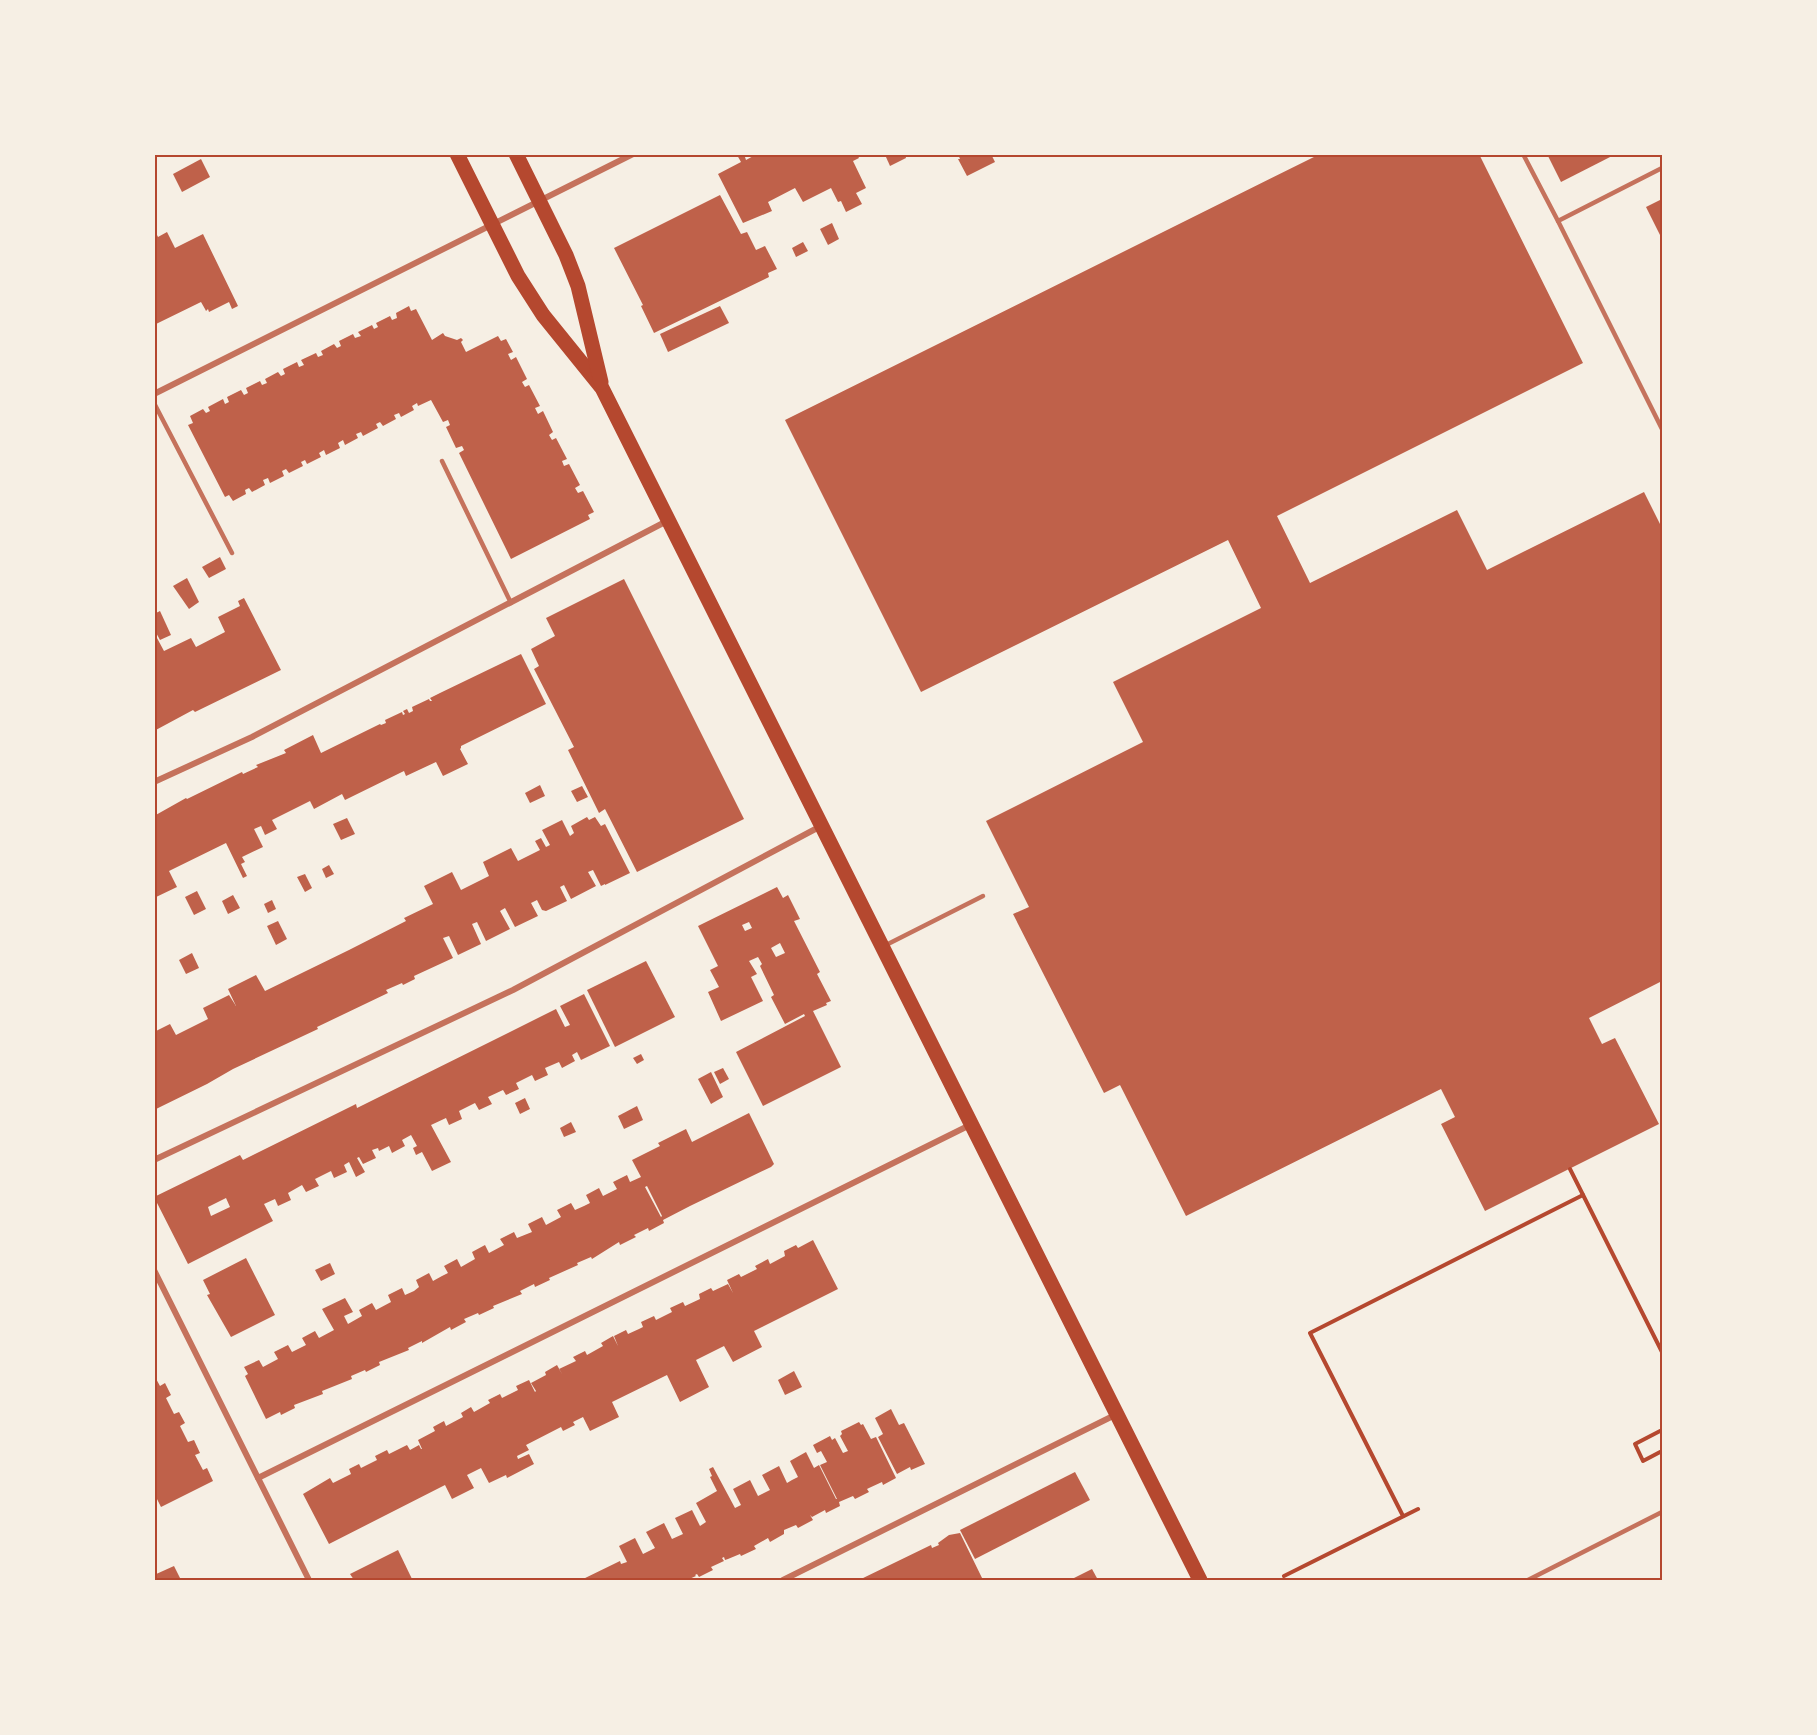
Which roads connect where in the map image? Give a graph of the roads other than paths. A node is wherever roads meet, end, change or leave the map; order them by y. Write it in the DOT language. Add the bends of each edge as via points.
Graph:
graph roads {
  1 [pos="457,154"];
  2 [pos="516,154"];
  3 [pos="633,154"];
  4 [pos="1523,154"];
  5 [pos="1662,168"];
  6 [pos="540,201"];
  7 [pos="1558,221"];
  8 [pos="493,225"];
  9 [pos="602,388"];
  10 [pos="154,394"];
  11 [pos="154,402"];
  12 [pos="1662,429"];
  13 [pos="442,461"];
  14 [pos="669,520"];
  15 [pos="232,553"];
  16 [pos="511,603"];
  17 [pos="154,782"];
  18 [pos="822,825"];
  19 [pos="983,896"];
  20 [pos="883,946"];
  21 [pos="971,1124"];
  22 [pos="154,1160"];
  23 [pos="154,1270"];
  24 [pos="1117,1414"];
  25 [pos="258,1478"];
  26 [pos="1662,1512"];
  27 [pos="309,1581"];
  28 [pos="783,1581"];
  29 [pos="1200,1581"];
  30 [pos="1528,1581"];
  1 -- 8 [label="main road"];
  2 -- 6 [label="main road"];
  3 -- 6 [label="street"];
  4 -- 7 [label="lane"];
  5 -- 7 [label="lane"];
  6 -- 8 [label="street"];
  6 -- 9 [label="main road" via="578,286"];
  7 -- 12 [label="lane"];
  8 -- 9 [label="main road" via="543,315"];
  8 -- 10 [label="street"];
  9 -- 14 [label="main road"];
  11 -- 15 [label="lane"];
  13 -- 16 [label="lane"];
  14 -- 16 [label="street"];
  14 -- 18 [label="main road"];
  16 -- 17 [label="street" via="252,737"];
  18 -- 20 [label="main road"];
  18 -- 22 [label="street" via="513,990"];
  19 -- 20 [label="lane"];
  20 -- 21 [label="main road"];
  21 -- 24 [label="main road"];
  21 -- 25 [label="street"];
  23 -- 25 [label="street"];
  24 -- 28 [label="street"];
  24 -- 29 [label="main road"];
  25 -- 27 [label="street"];
  26 -- 30 [label="lane"];
}
